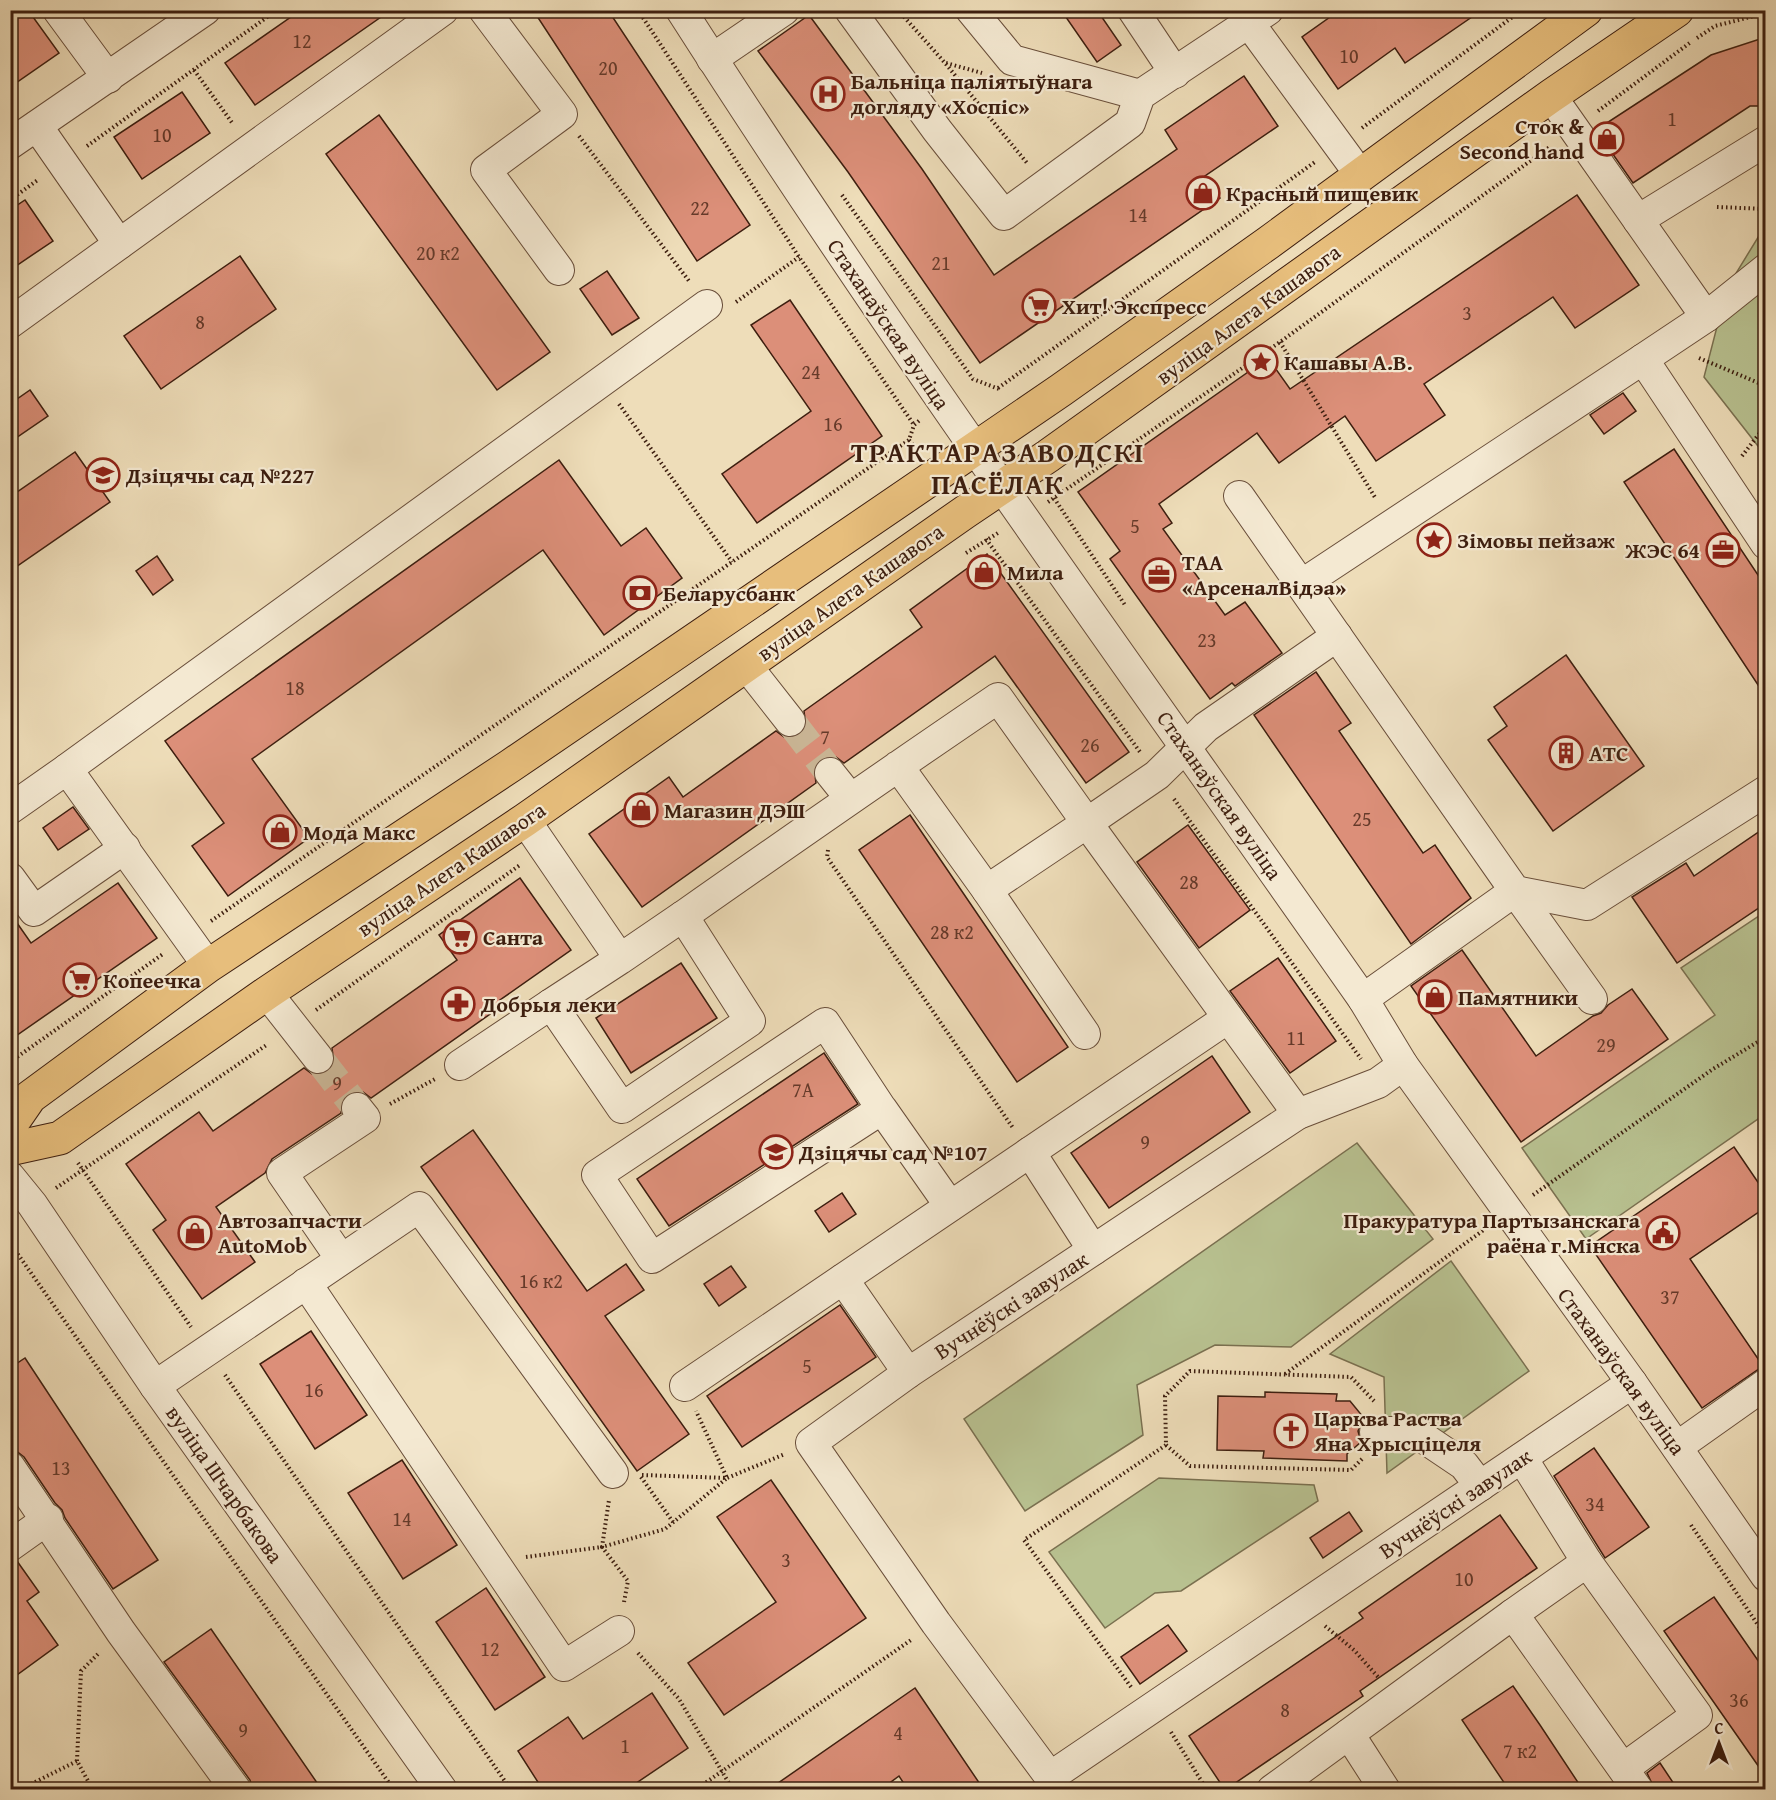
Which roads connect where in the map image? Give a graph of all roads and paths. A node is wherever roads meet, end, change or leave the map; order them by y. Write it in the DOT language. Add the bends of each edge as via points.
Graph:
graph roads {
  1 [pos="58,10"];
  2 [pos="205,10"];
  3 [pos="277,10"];
  4 [pos="443,10"];
  5 [pos="484,10"];
  6 [pos="638,10"];
  7 [pos="681,10"];
  8 [pos="784,10"];
  9 [pos="850,10"];
  10 [pos="898,10"];
  11 [pos="971,10"];
  12 [pos="1133,10"];
  13 [pos="1522,10"];
  14 [pos="1586,10"];
  15 [pos="1677,10"];
  16 [pos="1766,13"];
  17 [pos="1258,17"];
  18 [pos="712,59"];
  19 [pos="194,70"];
  20 [pos="1175,73"];
  21 [pos="108,78"];
  22 [pos="1140,96"];
  23 [pos="1551,96"];
  24 [pos="562,114"];
  25 [pos="37,126"];
  26 [pos="1574,129"];
  27 [pos="1766,141"];
  28 [pos="10,144"];
  29 [pos="1338,145"];
  30 [pos="251,149"];
  31 [pos="63,163"];
  32 [pos="1369,170"];
  33 [pos="1044,185"];
  34 [pos="10,200"];
  35 [pos="1402,204"];
  36 [pos="1638,220"];
  37 [pos="119,244"];
  38 [pos="799,257"];
  39 [pos="1766,269"];
  40 [pos="559,270"];
  41 [pos="707,305"];
  42 [pos="1706,317"];
  43 [pos="10,323"];
  44 [pos="1280,342"];
  45 [pos="1654,352"];
  46 [pos="973,379"];
  47 [pos="603,380"];
  48 [pos="1766,386"];
  49 [pos="976,449"];
  50 [pos="1004,487"];
  51 [pos="1239,496"];
  52 [pos="1054,498"];
  53 [pos="1392,526"];
  54 [pos="1766,544"];
  55 [pos="732,562"];
  56 [pos="1301,585"];
  57 [pos="1336,636"];
  58 [pos="746,666"];
  59 [pos="790,721"];
  60 [pos="1185,746"];
  61 [pos="898,766"];
  62 [pos="67,769"];
  63 [pos="830,773"];
  64 [pos="1766,791"];
  65 [pos="842,805"];
  66 [pos="10,809"];
  67 [pos="525,820"];
  68 [pos="1087,823"];
  69 [pos="125,848"];
  70 [pos="10,878"];
  71 [pos="987,891"];
  72 [pos="1515,891"];
  73 [pos="683,916"];
  74 [pos="187,937"];
  75 [pos="620,959"];
  76 [pos="208,966"];
  77 [pos="267,993"];
  78 [pos="1363,999"];
  79 [pos="1592,999"];
  80 [pos="551,1005"];
  81 [pos="1228,1018"];
  82 [pos="1085,1034"];
  83 [pos="1766,1036"];
  84 [pos="318,1058"];
  85 [pos="10,1062"];
  86 [pos="460,1065"];
  87 [pos="1403,1065"];
  88 [pos="361,1113"];
  89 [pos="885,1114"];
  90 [pos="1298,1114"];
  91 [pos="10,1126"];
  92 [pos="10,1149"];
  93 [pos="1029,1152"];
  94 [pos="84,1171"];
  95 [pos="10,1177"];
  96 [pos="1534,1195"];
  97 [pos="950,1206"];
  98 [pos="1468,1240"];
  99 [pos="10,1243"];
  100 [pos="1093,1250"];
  101 [pos="341,1259"];
  102 [pos="843,1279"];
  103 [pos="306,1283"];
  104 [pos="208,1350"];
  105 [pos="908,1373"];
  106 [pos="1284,1374"];
  107 [pos="1632,1383"];
  108 [pos="1766,1384"];
  109 [pos="155,1386"];
  110 [pos="685,1386"];
  111 [pos="1375,1432"];
  112 [pos="811,1443"];
  113 [pos="1166,1444"];
  114 [pos="1677,1447"];
  115 [pos="1522,1458"];
  116 [pos="10,1467"];
  117 [pos="613,1473"];
  118 [pos="727,1478"];
  119 [pos="1480,1486"];
  120 [pos="48,1519"];
  121 [pos="673,1522"];
  122 [pos="10,1546"];
  123 [pos="603,1547"];
  124 [pos="494,1561"];
  125 [pos="1587,1562"];
  126 [pos="1766,1576"];
  127 [pos="1301,1607"];
  128 [pos="1513,1614"];
  129 [pos="936,1623"];
  130 [pos="619,1631"];
  131 [pos="121,1632"];
  132 [pos="1413,1688"];
  133 [pos="1144,1699"];
  134 [pos="1349,1734"];
  135 [pos="77,1761"];
  136 [pos="721,1771"];
  137 [pos="1631,1779"];
  138 [pos="19,1790"];
  139 [pos="93,1790"];
  140 [pos="236,1790"];
  141 [pos="394,1790"];
  142 [pos="442,1790"];
  143 [pos="511,1790"];
  144 [pos="695,1790"];
  145 [pos="734,1790"];
  146 [pos="1207,1790"];
  147 [pos="1272,1790"];
  148 [pos="1385,1790"];
  1 -- 21 [label="street"];
  2 -- 21 [label="street"];
  3 -- 19 [label="path"];
  4 -- 30 [label="street"];
  5 -- 24 [label="street"];
  6 -- 38 [label="path"];
  7 -- 18 [label="street, Стаханаўская вуліца"];
  8 -- 18 [label="street"];
  9 -- 33 [label="street" via="1004,215"];
  10 -- 33 [label="path"];
  11 -- 22 [label="street" via="1012,60"];
  12 -- 20 [label="street"];
  13 -- 29 [label="path"];
  14 -- 32 [label="main road, вуліца Алега Кашавога"];
  15 -- 23 [label="main road, вуліца Алега Кашавога"];
  16 -- 26 [label="path" via="1715,26 1703,33"];
  17 -- 20 [label="street"];
  17 -- 29 [label="street"];
  18 -- 49 [label="street, Стаханаўская вуліца"];
  19 -- 30 [label="path"];
  19 -- 31 [label="path"];
  20 -- 22 [label="street"];
  21 -- 25 [label="street"];
  22 -- 33 [label="street" via="1130,123"];
  23 -- 26 [label="street"];
  23 -- 35 [label="main road, вуліца Алега Кашавога"];
  24 -- 40 [label="street" via="486,170"];
  24 -- 41 [label="path"];
  25 -- 28 [label="street"];
  25 -- 31 [label="street"];
  26 -- 36 [label="street"];
  26 -- 44 [label="path"];
  27 -- 36 [label="street"];
  29 -- 32 [label="street"];
  29 -- 46 [label="path" via="998,388"];
  30 -- 37 [label="street"];
  31 -- 34 [label="path"];
  31 -- 37 [label="street"];
  32 -- 35 [label="main road"];
  32 -- 49 [label="main road, вуліца Алега Кашавога"];
  35 -- 50 [label="main road, вуліца Алега Кашавога"];
  36 -- 42 [label="street"];
  37 -- 43 [label="street"];
  38 -- 41 [label="path" via="716,316"];
  38 -- 55 [label="path" via="914,425 909,441"];
  39 -- 42 [label="street"];
  41 -- 47 [label="street"];
  42 -- 45 [label="street"];
  44 -- 52 [label="path"];
  44 -- 53 [label="path"];
  45 -- 48 [label="path"];
  45 -- 53 [label="street"];
  45 -- 54 [label="street"];
  47 -- 55 [label="path"];
  47 -- 62 [label="street"];
  49 -- 50 [label="street, Стаханаўская вуліца"];
  49 -- 76 [label="main road, вуліца Алега Кашавога"];
  50 -- 58 [label="main road, вуліца Алега Кашавога"];
  50 -- 60 [label="street, Стаханаўская вуліца"];
  51 -- 56 [label="street"];
  53 -- 56 [label="street"];
  55 -- 74 [label="path"];
  56 -- 57 [label="street"];
  57 -- 60 [label="street"];
  57 -- 72 [label="street"];
  58 -- 59 [label="street"];
  58 -- 67 [label="main road, вуліца Алега Кашавога"];
  60 -- 68 [label="street" via="1157,775"];
  60 -- 78 [label="street, Стаханаўская вуліца"];
  61 -- 65 [label="street"];
  61 -- 68 [label="street" via="998,698"];
  61 -- 71 [label="street"];
  62 -- 66 [label="street"];
  62 -- 69 [label="street"];
  63 -- 65 [label="street"];
  64 -- 72 [label="street" via="1587,905"];
  65 -- 73 [label="street"];
  65 -- 93 [label="path" via="828,857"];
  67 -- 75 [label="street"];
  67 -- 77 [label="main road, вуліца Алега Кашавога"];
  68 -- 71 [label="street"];
  68 -- 81 [label="street"];
  69 -- 70 [label="street" via="34,911"];
  69 -- 74 [label="street"];
  71 -- 82 [label="street"];
  72 -- 78 [label="street"];
  72 -- 79 [label="street"];
  73 -- 75 [label="street"];
  73 -- 80 [label="street" via="750,1021 741,1028 622,1108"];
  74 -- 76 [label="street"];
  74 -- 85 [label="path"];
  75 -- 80 [label="street"];
  76 -- 91 [label="main road, вуліца Алега Кашавога" via="30,1097"];
  77 -- 84 [label="street"];
  77 -- 92 [label="main road, вуліца Алега Кашавога" via="60,1138"];
  78 -- 87 [label="street, Стаханаўская вуліца"];
  80 -- 86 [label="street"];
  81 -- 90 [label="street"];
  81 -- 93 [label="street"];
  83 -- 96 [label="path"];
  86 -- 88 [label="path"];
  87 -- 90 [label="street, Вучнёўскі завулак" via="1378,1083"];
  87 -- 107 [label="street, Стаханаўская вуліца"];
  88 -- 101 [label="street" via="282,1173"];
  89 -- 89 [label="street" via="882,1109 652,1258 597,1175 825,1023"];
  89 -- 97 [label="street"];
  90 -- 100 [label="street, Вучнёўскі завулак"];
  93 -- 97 [label="street"];
  93 -- 100 [label="street"];
  94 -- 104 [label="path"];
  95 -- 109 [label="street, вуліца Шчарбакова"];
  97 -- 102 [label="street"];
  98 -- 106 [label="path"];
  99 -- 141 [label="path"];
  100 -- 105 [label="street, Вучнёўскі завулак"];
  101 -- 103 [label="street"];
  101 -- 117 [label="street" via="419,1207"];
  102 -- 105 [label="street"];
  102 -- 110 [label="street"];
  103 -- 104 [label="street"];
  103 -- 124 [label="street"];
  104 -- 109 [label="street"];
  104 -- 143 [label="path"];
  105 -- 112 [label="street, Вучнёўскі завулак"];
  106 -- 111 [label="path" via="1351,1377 1376,1403"];
  106 -- 113 [label="path" via="1190,1371 1164,1396"];
  107 -- 114 [label="street, Стаханаўская вуліца"];
  107 -- 115 [label="street, Вучнёўскі завулак"];
  108 -- 114 [label="street"];
  109 -- 142 [label="street, вуліца Шчарбакова"];
  110 -- 118 [label="path"];
  111 -- 113 [label="path" via="1375,1446 1351,1470 1190,1466"];
  111 -- 119 [label="street" via="1415,1432 1464,1466"];
  112 -- 118 [label="path"];
  112 -- 129 [label="street, Вучнёўскі завулак"];
  113 -- 133 [label="path" via="1024,1540"];
  114 -- 126 [label="street, Стаханаўская вуліца"];
  115 -- 119 [label="street, Вучнёўскі завулак"];
  115 -- 125 [label="street"];
  116 -- 120 [label="street"];
  117 -- 123 [label="path"];
  118 -- 121 [label="path"];
  118 -- 121 [label="path" via="639,1474"];
  119 -- 127 [label="street, Вучнёўскі завулак"];
  120 -- 122 [label="street"];
  120 -- 131 [label="street"];
  121 -- 123 [label="path" via="665,1529"];
  123 -- 124 [label="path"];
  123 -- 130 [label="path" via="628,1581"];
  124 -- 130 [label="street" via="564,1666"];
  125 -- 128 [label="street"];
  125 -- 137 [label="street" via="1697,1715"];
  127 -- 132 [label="path" via="1354,1650 1378,1677"];
  127 -- 133 [label="street, Вучнёўскі завулак"];
  128 -- 132 [label="street"];
  128 -- 137 [label="street"];
  129 -- 133 [label="street, Вучнёўскі завулак" via="1050,1777"];
  129 -- 136 [label="path"];
  130 -- 136 [label="path" via="679,1700"];
  131 -- 135 [label="path" via="81,1671"];
  131 -- 140 [label="street"];
  132 -- 134 [label="street"];
  133 -- 146 [label="path"];
  134 -- 147 [label="street"];
  134 -- 148 [label="street"];
  135 -- 138 [label="path"];
  135 -- 139 [label="path"];
  136 -- 144 [label="path"];
  136 -- 145 [label="path"];
}
